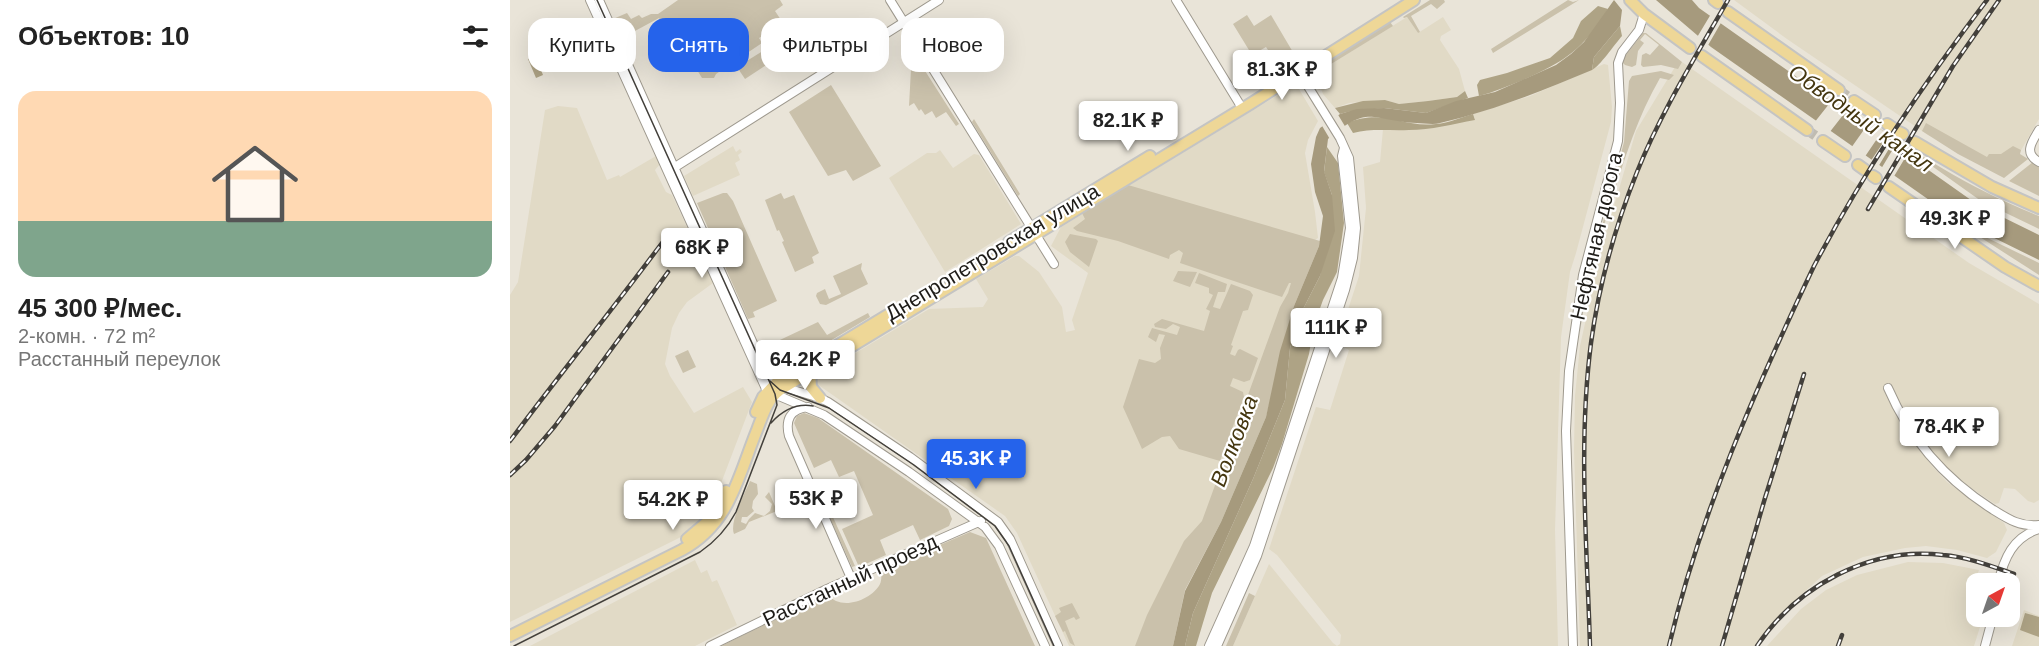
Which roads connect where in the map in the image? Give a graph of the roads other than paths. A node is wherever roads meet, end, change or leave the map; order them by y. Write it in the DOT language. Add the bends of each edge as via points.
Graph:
graph roads {
  1 [pos="590,0"];
  2 [pos="600,0"];
  3 [pos="890,0"];
  4 [pos="939,0"];
  5 [pos="1176,0"];
  6 [pos="1403,0"];
  7 [pos="1414,0"];
  8 [pos="1638,7"];
  9 [pos="1728,12"];
  10 [pos="901,18"];
  11 [pos="910,18"];
  12 [pos="901,24"];
  13 [pos="1690,48"];
  14 [pos="1702,56"];
  15 [pos="1298,70"];
  16 [pos="935,72"];
  17 [pos="1839,90"];
  18 [pos="1854,101"];
  19 [pos="1240,105"];
  20 [pos="1875,115"];
  21 [pos="1808,130"];
  22 [pos="2039,130"];
  23 [pos="1823,141"];
  24 [pos="1915,142"];
  25 [pos="1344,148"];
  26 [pos="1845,156"];
  27 [pos="2039,162"];
  28 [pos="671,169"];
  29 [pos="1889,187"];
  30 [pos="2039,208"];
  31 [pos="1034,231"];
  32 [pos="1054,264"];
  33 [pos="2039,286"];
  34 [pos="810,371"];
  35 [pos="1888,388"];
  36 [pos="775,390"];
  37 [pos="820,398"];
  38 [pos="809,407"];
  39 [pos="991,517"];
  40 [pos="978,522"];
  41 [pos="2015,523"];
  42 [pos="2039,525"];
  43 [pos="2013,544"];
  44 [pos="2002,573"];
  45 [pos="851,578"];
  46 [pos="1990,627"];
  47 [pos="510,629"];
  48 [pos="510,636"];
  49 [pos="710,646"];
  50 [pos="1045,646"];
  51 [pos="1058,646"];
  52 [pos="1209,646"];
  53 [pos="1217,646"];
  54 [pos="1573,646"];
  55 [pos="1985,646"];
  1 -- 28 [label="street"];
  2 -- 28 [label="street"];
  3 -- 10 [label="street"];
  4 -- 11 [label="street"];
  5 -- 19 [label="street"];
  6 -- 15 [label="main road, Днепропетровская улица"];
  7 -- 15 [label="main road, Днепропетровская улица"];
  8 -- 13 [label="main road"];
  8 -- 54 [label="street, Нефтяная дорога" via="1639,30 1618,63 1618,141 1583,275 1569,371 1566,431"];
  9 -- 17 [label="main road"];
  12 -- 28 [label="street"];
  14 -- 21 [label="main road"];
  15 -- 19 [label="main road, Днепропетровская улица"];
  15 -- 25 [label="street"];
  16 -- 31 [label="street"];
  18 -- 20 [label="main road"];
  19 -- 31 [label="main road, Днепропетровская улица"];
  22 -- 27 [label="street" via="2029,147 2030,155"];
  23 -- 26 [label="main road"];
  24 -- 30 [label="main road" via="1992,187"];
  25 -- 52 [label="street" via="1350,228 1342,278 1254,546"];
  25 -- 53 [label="street" via="1349,158 1357,219 1348,280 1257,556"];
  28 -- 36 [label="street"];
  29 -- 33 [label="main road"];
  31 -- 32 [label="street"];
  31 -- 34 [label="main road, Днепропетровская улица"];
  31 -- 36 [label="main road, Днепропетровская улица"];
  34 -- 36 [label="main road, Днепропетровская улица"];
  34 -- 37 [label="main road" via="811,387"];
  35 -- 41 [label="street" via="1914,434 1945,473"];
  36 -- 37 [label="street"];
  36 -- 38 [label="street"];
  36 -- 47 [label="main road" via="761,401 722,499 698,532"];
  36 -- 48 [label="main road" via="725,509 706,534 688,547"];
  37 -- 39 [label="street"];
  38 -- 40 [label="street"];
  38 -- 45 [label="street" via="795,411 789,418 789,436"];
  39 -- 40 [label="street, Расстанный проезд"];
  39 -- 51 [label="street" via="1010,540"];
  40 -- 45 [label="street, Расстанный проезд"];
  40 -- 50 [label="street" via="995,539"];
  41 -- 42 [label="street"];
  41 -- 43 [label="street"];
  42 -- 43 [label="street"];
  43 -- 44 [label="street"];
  45 -- 49 [label="street, Расстанный проезд"];
  46 -- 55 [label="street"];
}
